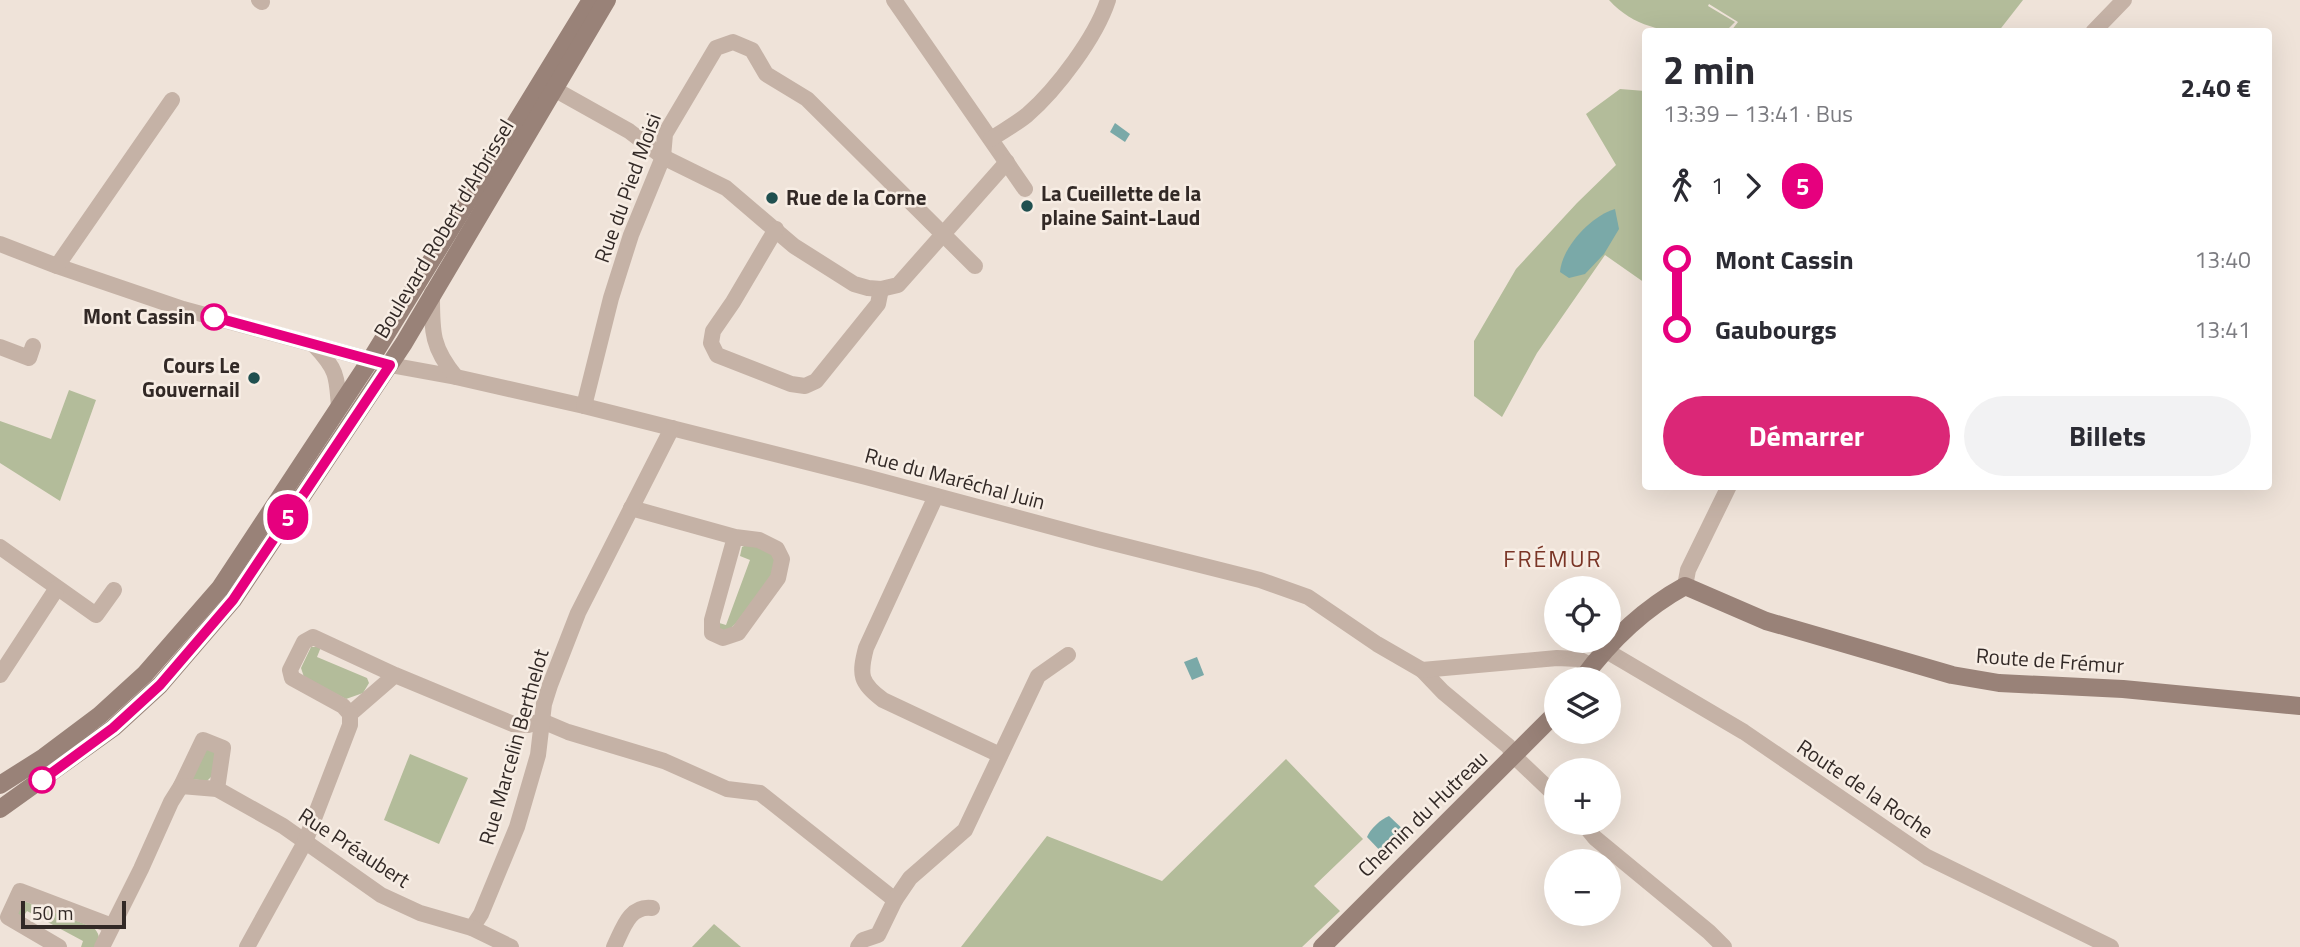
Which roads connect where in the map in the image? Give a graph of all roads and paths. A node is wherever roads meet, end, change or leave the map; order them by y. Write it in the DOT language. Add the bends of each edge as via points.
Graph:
graph roads {
  1 [pos="591,0"];
  2 [pos="607,0"];
  3 [pos="894,0"];
  4 [pos="1108,0"];
  5 [pos="2124,0"];
  6 [pos="2097,28"];
  7 [pos="554,89"];
  8 [pos="172,100"];
  9 [pos="991,139"];
  10 [pos="663,157"];
  11 [pos="1007,162"];
  12 [pos="1025,189"];
  13 [pos="776,229"];
  14 [pos="944,234"];
  15 [pos="0,244"];
  16 [pos="57,266"];
  17 [pos="975,266"];
  18 [pos="881,289"];
  19 [pos="432,293"];
  20 [pos="312,343"];
  21 [pos="33,345"];
  22 [pos="0,348"];
  23 [pos="372,359"];
  24 [pos="390,365"];
  25 [pos="456,377"];
  26 [pos="584,406"];
  27 [pos="339,408"];
  28 [pos="672,428"];
  29 [pos="1727,490"];
  30 [pos="936,496"];
  31 [pos="631,508"];
  32 [pos="735,537"];
  33 [pos="0,547"];
  34 [pos="1685,586"];
  35 [pos="57,588"];
  36 [pos="114,590"];
  37 [pos="1621,635"];
  38 [pos="1603,653"];
  39 [pos="1610,653"];
  40 [pos="1068,655"];
  41 [pos="1584,667"];
  42 [pos="1591,667"];
  43 [pos="1422,670"];
  44 [pos="0,675"];
  45 [pos="395,675"];
  46 [pos="2300,706"];
  47 [pos="350,715"];
  48 [pos="542,721"];
  49 [pos="1544,726"];
  50 [pos="1000,755"];
  51 [pos="1515,757"];
  52 [pos="0,785"];
  53 [pos="1544,785"];
  54 [pos="181,786"];
  55 [pos="217,789"];
  56 [pos="0,809"];
  57 [pos="1593,835"];
  58 [pos="305,842"];
  59 [pos="895,900"];
  60 [pos="652,908"];
  61 [pos="112,926"];
  62 [pos="472,928"];
  63 [pos="58,947"];
  64 [pos="102,947"];
  65 [pos="247,947"];
  66 [pos="511,947"];
  67 [pos="614,947"];
  68 [pos="858,947"];
  69 [pos="1322,947"];
  70 [pos="1724,947"];
  71 [pos="2111,947"];
  1 -- 23 [label="street, Boulevard Robert d'Arbrissel"];
  2 -- 7 [label="street, Boulevard Robert d'Arbrissel"];
  3 -- 9 [label="street"];
  4 -- 9 [label="street" via="1089,42 1052,87 1028,114"];
  5 -- 6 [label="street"];
  7 -- 10 [label="street" via="629,131"];
  7 -- 19 [label="street, Boulevard Robert d'Arbrissel"];
  8 -- 16 [label="street"];
  9 -- 11 [label="street"];
  10 -- 13 [label="street" via="726,188"];
  10 -- 14 [label="street, Rue du Pied Moisi" via="665,134 706,64 716,48 733,42 752,50 766,74 807,99"];
  10 -- 26 [label="street, Rue du Pied Moisi" via="611,298"];
  11 -- 12 [label="street"];
  11 -- 14 [label="street"];
  13 -- 18 [label="street" via="816,262 854,284"];
  13 -- 18 [label="street" via="713,331 711,343 717,355 805,386 816,381 878,304"];
  14 -- 17 [label="street, Rue du Pied Moisi"];
  14 -- 18 [label="street" via="898,285"];
  15 -- 16 [label="street, Rue du Maréchal Juin"];
  16 -- 20 [label="street, Rue du Maréchal Juin" via="183,309"];
  19 -- 24 [label="street, Boulevard Robert d'Arbrissel"];
  19 -- 25 [label="street" via="434,339 442,360"];
  20 -- 23 [label="street, Rue du Maréchal Juin"];
  20 -- 27 [label="street" via="337,378"];
  21 -- 22 [label="street" via="29,358"];
  23 -- 24 [label="street, Rue du Maréchal Juin"];
  23 -- 27 [label="street, Boulevard Robert d'Arbrissel"];
  24 -- 25 [label="street, Rue du Maréchal Juin"];
  24 -- 56 [label="street, Boulevard Robert d'Arbrissel" via="233,600 160,685 113,728"];
  25 -- 26 [label="street, Rue du Maréchal Juin"];
  26 -- 28 [label="street, Rue du Maréchal Juin"];
  27 -- 52 [label="street, Boulevard Robert d'Arbrissel" via="220,588 145,674 100,715"];
  28 -- 30 [label="street, Rue du Maréchal Juin"];
  28 -- 31 [label="street, Rue Marcelin Berthelot"];
  29 -- 34 [label="street" via="1688,570"];
  30 -- 43 [label="street, Rue du Maréchal Juin" via="1260,580 1308,597"];
  30 -- 50 [label="street" via="866,648 863,681 883,700"];
  31 -- 32 [label="street"];
  31 -- 48 [label="street, Rue Marcelin Berthelot" via="578,613 550,685"];
  32 -- 32 [label="street" via="759,540 777,549 782,559 778,578 738,633 723,638 712,633 712,620"];
  33 -- 35 [label="street"];
  34 -- 37 [label="street" via="1656,603"];
  34 -- 46 [label="street, Route de Frémur" via="1766,621 1952,675 1998,683 2123,689"];
  35 -- 36 [label="street" via="96,615"];
  35 -- 44 [label="street"];
  38 -- 42 [label="street"];
  39 -- 71 [label="street, Route de la Roche" via="1744,732 1927,857"];
  40 -- 50 [label="street" via="1038,676"];
  41 -- 43 [label="street" via="1578,659 1557,658"];
  43 -- 51 [label="street, Rue du Maréchal Juin"];
  45 -- 47 [label="street"];
  45 -- 47 [label="street" via="313,637 304,642 290,670 292,678 343,706"];
  45 -- 48 [label="street" via="513,724"];
  47 -- 58 [label="street"];
  48 -- 59 [label="street" via="664,761 727,789 760,793"];
  48 -- 62 [label="street, Rue Marcelin Berthelot" via="538,755 517,827"];
  49 -- 51 [label="street, Chemin du Hutreau"];
  50 -- 59 [label="street" via="965,830 910,878"];
  51 -- 53 [label="street, Rue du Maréchal Juin"];
  51 -- 69 [label="street, Chemin du Hutreau"];
  54 -- 55 [label="street, Rue Préaubert"];
  54 -- 55 [label="street" via="203,740 223,748"];
  54 -- 61 [label="street"];
  55 -- 58 [label="street, Rue Préaubert"];
  57 -- 70 [label="street"];
  58 -- 62 [label="street, Rue Préaubert" via="381,895 420,913"];
  58 -- 65 [label="street"];
  59 -- 68 [label="street" via="878,934"];
  60 -- 67 [label="street" via="632,914"];
  61 -- 63 [label="street" via="20,891 8,916"];
  61 -- 64 [label="street"];
  62 -- 66 [label="street, Rue Préaubert"];
}
